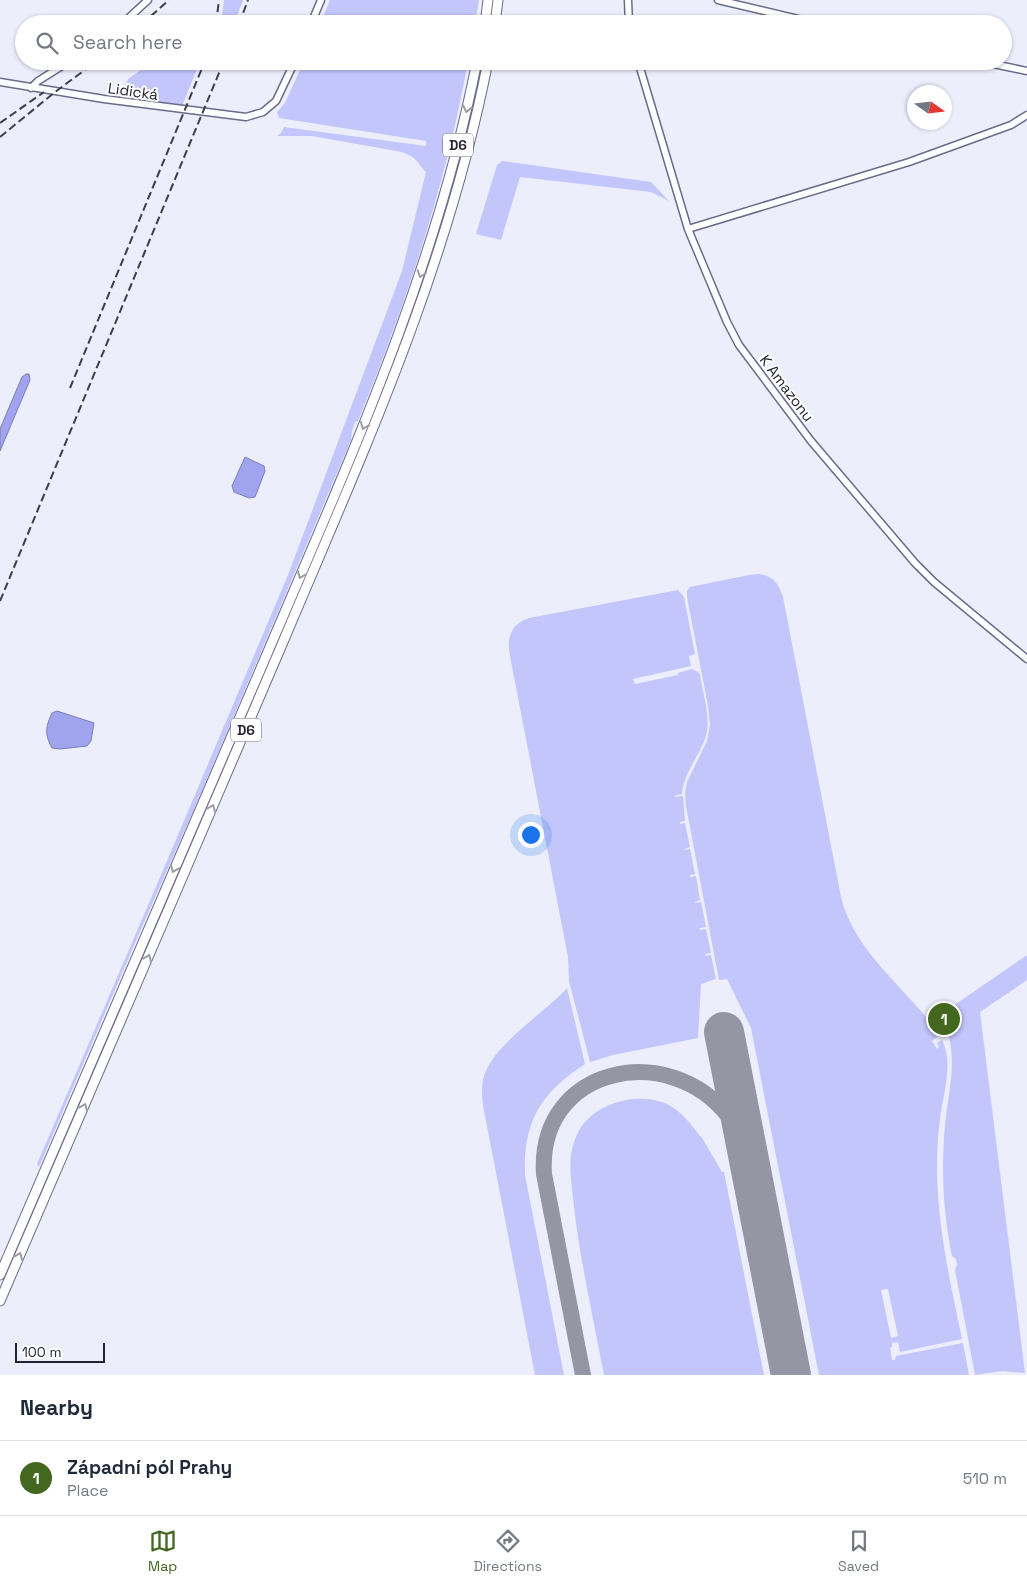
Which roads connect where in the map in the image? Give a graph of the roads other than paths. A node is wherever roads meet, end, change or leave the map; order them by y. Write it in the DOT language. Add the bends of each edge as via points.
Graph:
graph roads {
  1 [pos="148,0"];
  2 [pos="321,0"];
  3 [pos="488,0"];
  4 [pos="498,0"];
  5 [pos="628,0"];
  6 [pos="718,0"];
  7 [pos="132,15"];
  8 [pos="315,15"];
  9 [pos="486,15"];
  10 [pos="496,15"];
  11 [pos="629,15"];
  12 [pos="782,15"];
  13 [pos="1012,68"];
  14 [pos="56,70"];
  15 [pos="291,70"];
  16 [pos="475,70"];
  17 [pos="486,70"];
  18 [pos="641,70"];
  19 [pos="1027,71"];
  20 [pos="0,82"];
  21 [pos="31,88"];
  22 [pos="1027,115"];
  23 [pos="688,229"];
  24 [pos="1027,659"];
  25 [pos="0,1275"];
  26 [pos="0,1301"];
  1 -- 7 [label="street"];
  2 -- 8 [label="street"];
  3 -- 9 [label="highway"];
  4 -- 10 [label="highway"];
  5 -- 11 [label="street"];
  6 -- 12 [label="street"];
  13 -- 19 [label="street"];
  14 -- 21 [label="street"];
  15 -- 21 [label="street, Lidická" via="272,105 263,112 246,117"];
  16 -- 25 [label="highway, D6, one-way" via="434,234 382,382"];
  26 -- 17 [label="highway, D6, one-way" via="391,386 439,251"];
  18 -- 23 [label="street, K Amazonu"];
  20 -- 21 [label="street, Lidická"];
  22 -- 23 [label="street" via="1011,125 909,162"];
  23 -- 24 [label="street, K Amazonu" via="732,332 786,409 915,563"];
}
